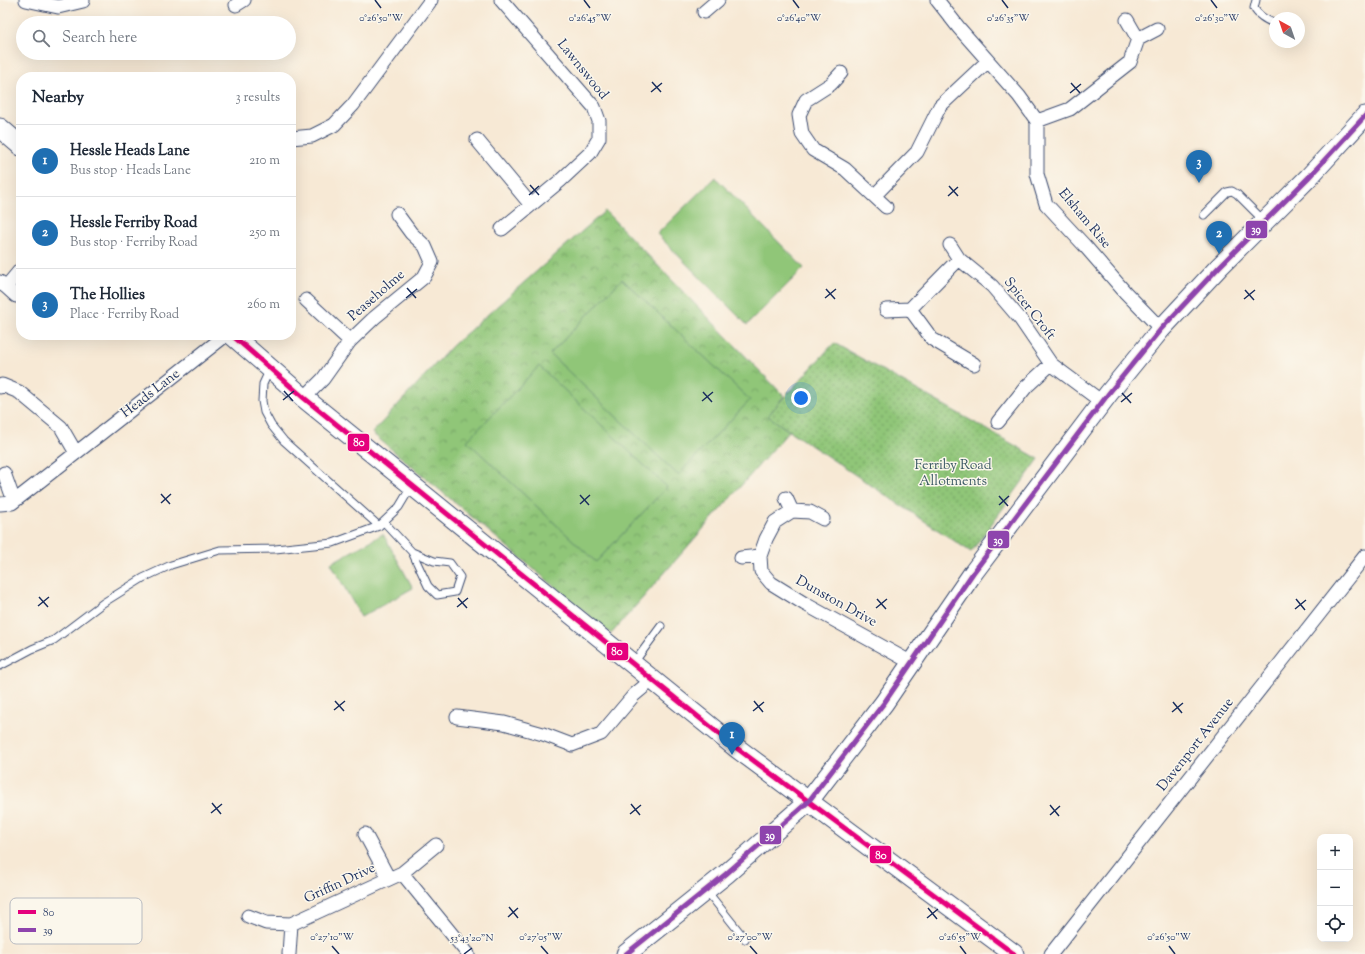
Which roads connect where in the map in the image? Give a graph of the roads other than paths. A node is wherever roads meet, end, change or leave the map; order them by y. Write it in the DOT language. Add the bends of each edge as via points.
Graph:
graph roads {
  1 [pos="26,0"];
  2 [pos="501,0"];
  3 [pos="718,0"];
  4 [pos="937,0"];
  5 [pos="1256,0"];
  6 [pos="427,1"];
  7 [pos="86,4"];
  8 [pos="704,12"];
  9 [pos="1127,20"];
  10 [pos="1269,21"];
  11 [pos="1157,29"];
  12 [pos="1138,39"];
  13 [pos="988,61"];
  14 [pos="841,73"];
  15 [pos="1365,116"];
  16 [pos="1037,121"];
  17 [pos="0,128"];
  18 [pos="296,138"];
  19 [pos="477,140"];
  20 [pos="16,142"];
  21 [pos="875,195"];
  22 [pos="531,205"];
  23 [pos="886,207"];
  24 [pos="397,214"];
  25 [pos="1204,215"];
  26 [pos="1264,222"];
  27 [pos="502,229"];
  28 [pos="950,245"];
  29 [pos="959,259"];
  30 [pos="16,276"];
  31 [pos="7,288"];
  32 [pos="306,300"];
  33 [pos="910,309"];
  34 [pos="886,310"];
  35 [pos="1161,329"];
  36 [pos="220,340"];
  37 [pos="238,340"];
  38 [pos="350,341"];
  39 [pos="974,364"];
  40 [pos="1051,364"];
  41 [pos="271,368"];
  42 [pos="0,387"];
  43 [pos="304,398"];
  44 [pos="1102,402"];
  45 [pos="998,422"];
  46 [pos="76,453"];
  47 [pos="4,473"];
  48 [pos="412,485"];
  49 [pos="786,498"];
  50 [pos="14,501"];
  51 [pos="0,504"];
  52 [pos="792,511"];
  53 [pos="823,519"];
  54 [pos="381,524"];
  55 [pos="412,552"];
  56 [pos="760,556"];
  57 [pos="1365,556"];
  58 [pos="741,558"];
  59 [pos="661,626"];
  60 [pos="912,663"];
  61 [pos="633,664"];
  62 [pos="0,666"];
  63 [pos="652,680"];
  64 [pos="457,717"];
  65 [pos="808,802"];
  66 [pos="365,834"];
  67 [pos="436,845"];
  68 [pos="402,873"];
  69 [pos="389,879"];
  70 [pos="706,890"];
  71 [pos="248,916"];
  72 [pos="291,924"];
  73 [pos="745,939"];
  74 [pos="289,954"];
  75 [pos="468,954"];
  76 [pos="626,954"];
  77 [pos="1014,954"];
  78 [pos="1051,954"];
  1 -- 7 [label="street" via="58,7"];
  2 -- 22 [label="street, Lawnswood" via="594,107 599,121 599,138 590,153"];
  3 -- 8 [label="street"];
  4 -- 13 [label="street"];
  5 -- 10 [label="lane" via="1255,12"];
  6 -- 18 [label="street" via="353,105 334,125 312,136"];
  9 -- 12 [label="street"];
  11 -- 12 [label="street"];
  12 -- 16 [label="street" via="1130,62 1070,109"];
  13 -- 16 [label="street"];
  13 -- 21 [label="street" via="940,106 917,152"];
  14 -- 21 [label="street" via="831,84 806,100 799,115 802,134 814,150 845,169"];
  15 -- 26 [label="street"];
  16 -- 35 [label="street, Elsham Rise" via="1037,174 1046,204"];
  17 -- 20 [label="street"];
  19 -- 22 [label="street"];
  21 -- 23 [label="street"];
  22 -- 27 [label="street, Lawnswood"];
  24 -- 38 [label="street, Peaseholme" via="425,246 432,262 424,277"];
  25 -- 26 [label="lane" via="1227,192 1232,191"];
  26 -- 35 [label="street"];
  28 -- 29 [label="street, Spicer Croft"];
  29 -- 33 [label="street"];
  29 -- 40 [label="street, Spicer Croft" via="997,292 1022,320"];
  30 -- 31 [label="street"];
  32 -- 38 [label="street"];
  33 -- 34 [label="street"];
  33 -- 39 [label="street" via="932,339"];
  35 -- 44 [label="street"];
  36 -- 46 [label="street, Heads Lane"];
  37 -- 41 [label="street"];
  38 -- 43 [label="street, Peaseholme" via="322,380"];
  40 -- 44 [label="street, Spicer Croft"];
  40 -- 45 [label="street" via="1026,387"];
  41 -- 43 [label="street"];
  41 -- 54 [label="lane" via="263,384 262,401 271,425 284,441"];
  42 -- 46 [label="street" via="2,385 20,392 61,427"];
  43 -- 48 [label="street"];
  44 -- 60 [label="street" via="973,573"];
  46 -- 50 [label="street, Heads Lane"];
  47 -- 50 [label="street"];
  48 -- 54 [label="lane" via="399,507"];
  48 -- 61 [label="street"];
  49 -- 52 [label="street"];
  50 -- 51 [label="street, Heads Lane"];
  52 -- 53 [label="street" via="810,512"];
  52 -- 56 [label="street" via="775,522"];
  54 -- 55 [label="lane"];
  54 -- 62 [label="lane" via="333,543 275,549 220,550 171,565 143,578 103,603 54,640"];
  55 -- 55 [label="lane" via="434,561 450,563 460,577 455,592 437,595 428,586"];
  56 -- 58 [label="street"];
  56 -- 60 [label="street, Dunston Drive" via="761,571 771,583"];
  57 -- 78 [label="street, Davenport Avenue"];
  59 -- 61 [label="lane"];
  60 -- 65 [label="street"];
  61 -- 63 [label="street"];
  63 -- 64 [label="street" via="634,695 601,734 572,745 504,724"];
  63 -- 65 [label="street"];
  65 -- 70 [label="street"];
  65 -- 77 [label="street"];
  66 -- 69 [label="street"];
  67 -- 68 [label="street, Griffin Drive"];
  68 -- 69 [label="street, Griffin Drive"];
  68 -- 75 [label="street"];
  69 -- 72 [label="street, Griffin Drive"];
  70 -- 73 [label="lane"];
  70 -- 76 [label="street"];
  71 -- 72 [label="street, Griffin Drive" via="266,923"];
  72 -- 74 [label="street"];
}
